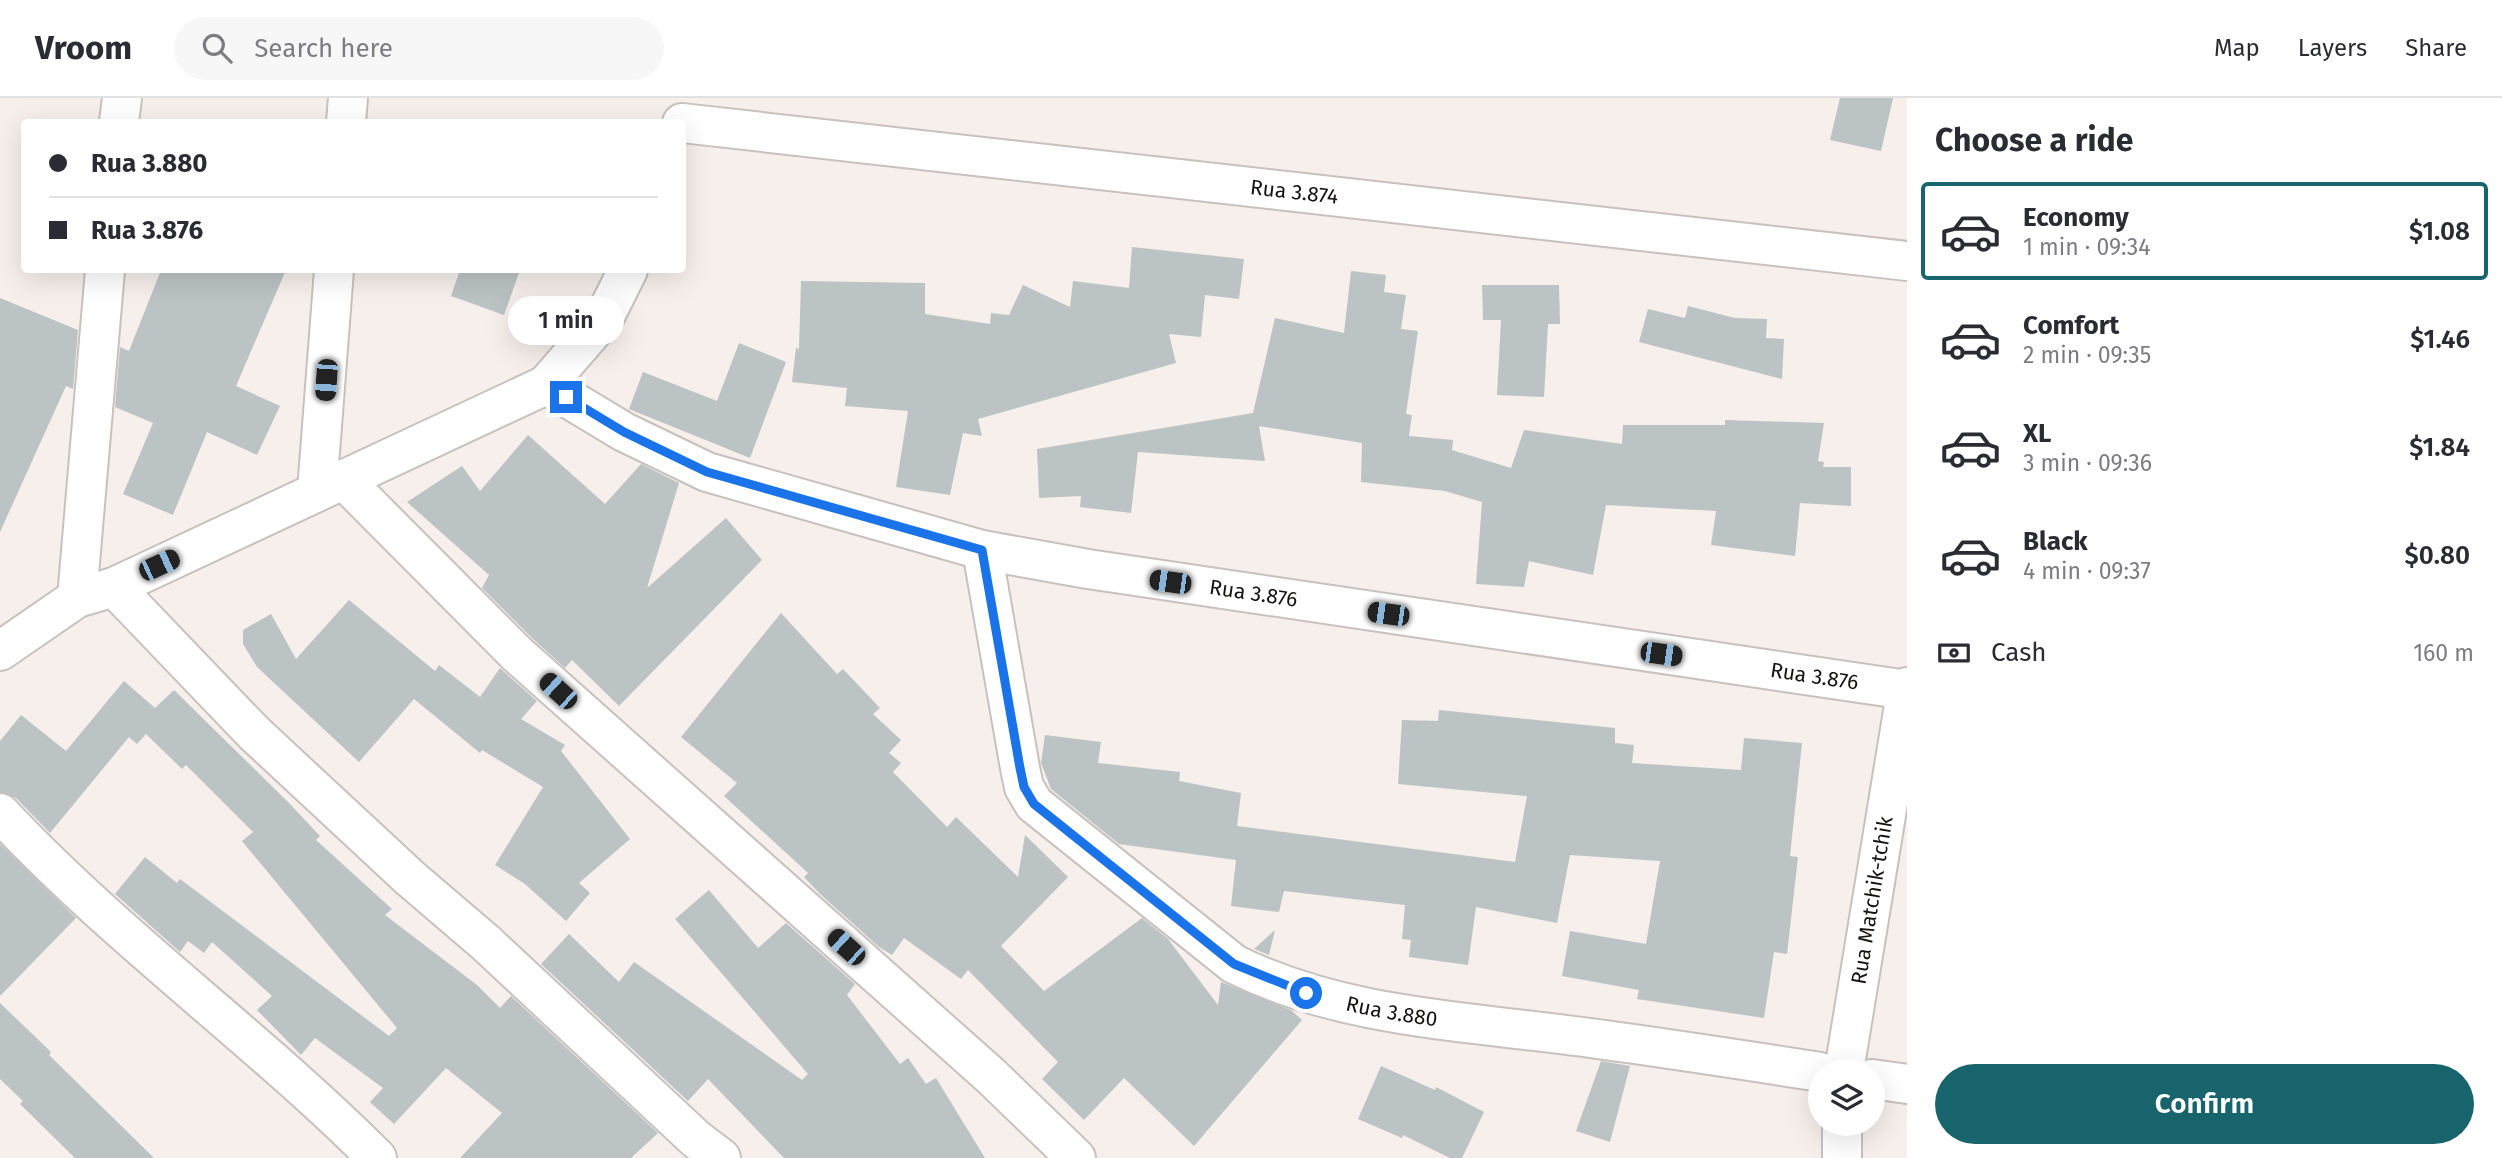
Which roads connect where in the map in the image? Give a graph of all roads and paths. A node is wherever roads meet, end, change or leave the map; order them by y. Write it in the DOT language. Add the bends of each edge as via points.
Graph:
graph roads {
  1 [pos="121,98"];
  2 [pos="348,98"];
  3 [pos="684,98"];
  4 [pos="119,119"];
  5 [pos="346,119"];
  6 [pos="682,119"];
  7 [pos="686,123"];
  8 [pos="1907,261"];
  9 [pos="105,273"];
  10 [pos="334,273"];
  11 [pos="626,273"];
  12 [pos="547,385"];
  13 [pos="331,485"];
  14 [pos="982,550"];
  15 [pos="114,587"];
  16 [pos="77,598"];
  17 [pos="0,650"];
  18 [pos="1907,689"];
  19 [pos="0,813"];
  20 [pos="1846,1059"];
  21 [pos="1808,1070"];
  22 [pos="1885,1081"];
  23 [pos="1907,1084"];
  24 [pos="1842,1136"];
  25 [pos="377,1158"];
  26 [pos="721,1158"];
  27 [pos="1076,1158"];
  28 [pos="1842,1158"];
  1 -- 4 [label="street"];
  2 -- 5 [label="street"];
  3 -- 6 [label="street"];
  7 -- 8 [label="street, Rua 3.874"];
  9 -- 16 [label="street"];
  10 -- 13 [label="street"];
  11 -- 12 [label="street" via="604,318"];
  12 -- 13 [label="street"];
  12 -- 14 [label="street, Rua 3.876" via="624,432 707,472"];
  13 -- 15 [label="street"];
  13 -- 27 [label="street"];
  14 -- 18 [label="street, Rua 3.876" via="1101,572"];
  14 -- 21 [label="street, Rua 3.880" via="1020,768 1034,804 1234,964 1343,1005"];
  15 -- 16 [label="street"];
  15 -- 26 [label="street" via="254,733"];
  16 -- 17 [label="street"];
  18 -- 20 [label="street, Rua Matchik-tchik"];
  19 -- 25 [label="street" via="127,935"];
  22 -- 23 [label="street"];
  24 -- 28 [label="street"];
}
